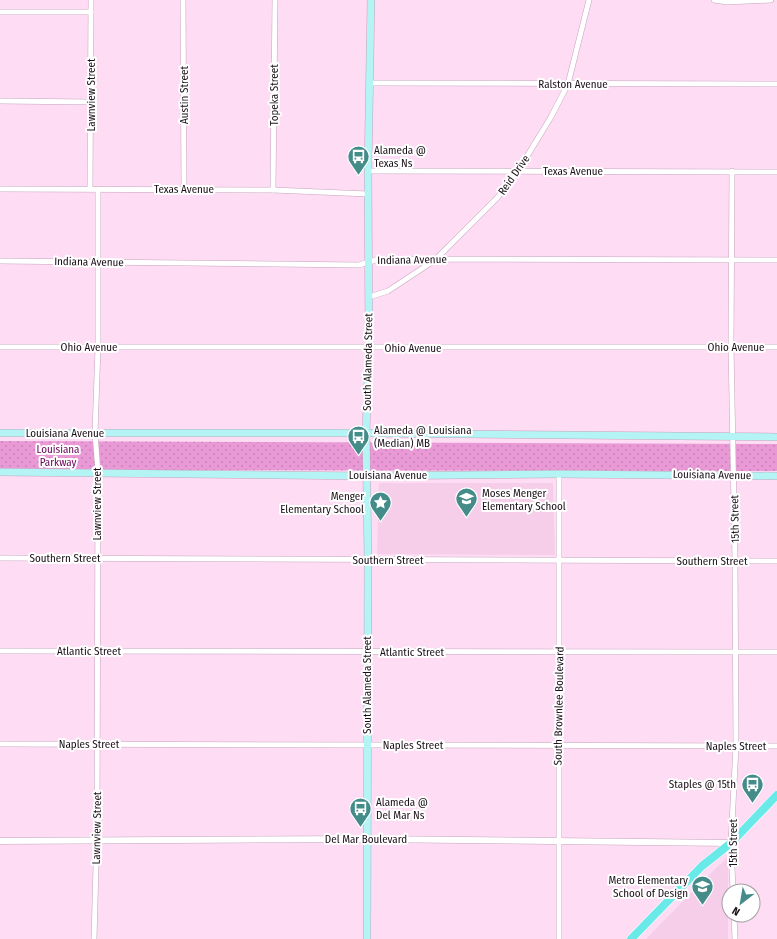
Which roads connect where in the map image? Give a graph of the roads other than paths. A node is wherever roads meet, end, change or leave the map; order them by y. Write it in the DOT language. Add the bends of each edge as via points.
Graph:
graph roads {
  1 [pos="91,0"];
  2 [pos="184,0"];
  3 [pos="275,0"];
  4 [pos="371,0"];
  5 [pos="589,0"];
  6 [pos="714,0"];
  7 [pos="771,0"];
  8 [pos="0,12"];
  9 [pos="91,12"];
  10 [pos="370,83"];
  11 [pos="568,84"];
  12 [pos="777,84"];
  13 [pos="0,101"];
  14 [pos="91,102"];
  15 [pos="368,171"];
  16 [pos="518,171"];
  17 [pos="732,171"];
  18 [pos="777,172"];
  19 [pos="0,189"];
  20 [pos="98,189"];
  21 [pos="184,189"];
  22 [pos="90,190"];
  23 [pos="273,190"];
  24 [pos="368,194"];
  25 [pos="435,260"];
  26 [pos="731,260"];
  27 [pos="777,260"];
  28 [pos="0,261"];
  29 [pos="369,262"];
  30 [pos="98,263"];
  31 [pos="369,297"];
  32 [pos="731,346"];
  33 [pos="0,347"];
  34 [pos="98,347"];
  35 [pos="777,347"];
  36 [pos="369,348"];
  37 [pos="0,433"];
  38 [pos="95,433"];
  39 [pos="366,433"];
  40 [pos="732,437"];
  41 [pos="777,437"];
  42 [pos="0,472"];
  43 [pos="98,472"];
  44 [pos="559,474"];
  45 [pos="734,475"];
  46 [pos="367,476"];
  47 [pos="777,476"];
  48 [pos="0,558"];
  49 [pos="97,558"];
  50 [pos="368,560"];
  51 [pos="559,560"];
  52 [pos="736,561"];
  53 [pos="777,561"];
  54 [pos="0,651"];
  55 [pos="97,651"];
  56 [pos="368,652"];
  57 [pos="559,652"];
  58 [pos="736,652"];
  59 [pos="777,652"];
  60 [pos="0,744"];
  61 [pos="97,744"];
  62 [pos="367,745"];
  63 [pos="558,745"];
  64 [pos="736,746"];
  65 [pos="777,746"];
  66 [pos="777,795"];
  67 [pos="367,838"];
  68 [pos="0,841"];
  69 [pos="97,841"];
  70 [pos="559,842"];
  71 [pos="731,843"];
  72 [pos="733,883"];
  73 [pos="734,923"];
  74 [pos="94,939"];
  75 [pos="367,939"];
  76 [pos="559,939"];
  77 [pos="631,939"];
  78 [pos="735,939"];
  1 -- 9 [label="street, Lawnview Street"];
  2 -- 21 [label="street, Austin Street"];
  3 -- 23 [label="street, Topeka Street"];
  4 -- 10 [label="main road, South Alameda Street"];
  5 -- 11 [label="street, Reid Drive"];
  6 -- 7 [label="street"];
  8 -- 9 [label="street"];
  9 -- 14 [label="street, Lawnview Street"];
  10 -- 11 [label="street, Ralston Avenue"];
  10 -- 15 [label="main road, South Alameda Street"];
  11 -- 12 [label="street, Ralston Avenue"];
  11 -- 16 [label="street, Reid Drive"];
  13 -- 14 [label="street"];
  14 -- 22 [label="street, Lawnview Street"];
  15 -- 16 [label="street, Texas Avenue"];
  15 -- 24 [label="main road, South Alameda Street"];
  16 -- 17 [label="street, Texas Avenue"];
  16 -- 25 [label="street, Reid Drive" via="497,198"];
  17 -- 18 [label="street, Texas Avenue"];
  17 -- 26 [label="street, 15th Street"];
  19 -- 22 [label="street, Texas Avenue"];
  20 -- 21 [label="street, Texas Avenue"];
  20 -- 22 [label="street, Texas Avenue"];
  20 -- 30 [label="street, Lawnview Street"];
  21 -- 23 [label="street, Texas Avenue"];
  23 -- 24 [label="street, Texas Avenue"];
  24 -- 29 [label="main road, South Alameda Street"];
  25 -- 26 [label="street, Indiana Avenue"];
  25 -- 29 [label="street, Indiana Avenue" via="379,259"];
  25 -- 31 [label="street, Reid Drive" via="388,292"];
  26 -- 27 [label="street, Indiana Avenue"];
  26 -- 32 [label="street, 15th Street"];
  28 -- 30 [label="street, Indiana Avenue"];
  29 -- 30 [label="street, Indiana Avenue" via="359,265"];
  29 -- 31 [label="main road, South Alameda Street"];
  30 -- 34 [label="street, Lawnview Street"];
  31 -- 36 [label="main road, South Alameda Street"];
  32 -- 35 [label="street, Ohio Avenue"];
  32 -- 36 [label="street, Ohio Avenue"];
  32 -- 40 [label="street, 15th Street"];
  33 -- 34 [label="street, Ohio Avenue"];
  34 -- 36 [label="street, Ohio Avenue"];
  34 -- 38 [label="street, Lawnview Street"];
  36 -- 39 [label="main road, South Alameda Street"];
  37 -- 38 [label="main road, Louisiana Avenue"];
  38 -- 39 [label="main road, Louisiana Avenue"];
  38 -- 43 [label="street, Lawnview Street"];
  39 -- 40 [label="main road, Louisiana Avenue"];
  39 -- 46 [label="main road, South Alameda Street"];
  40 -- 41 [label="main road, Louisiana Avenue"];
  40 -- 45 [label="street, 15th Street"];
  42 -- 43 [label="main road, Louisiana Avenue"];
  43 -- 46 [label="main road, Louisiana Avenue"];
  43 -- 49 [label="street, Lawnview Street"];
  44 -- 45 [label="main road, Louisiana Avenue"];
  44 -- 46 [label="main road, Louisiana Avenue"];
  44 -- 51 [label="street, South Brownlee Boulevard"];
  45 -- 47 [label="main road, Louisiana Avenue"];
  45 -- 52 [label="street, 15th Street"];
  46 -- 50 [label="main road, South Alameda Street"];
  48 -- 49 [label="street, Southern Street"];
  49 -- 50 [label="street, Southern Street"];
  49 -- 55 [label="street, Lawnview Street"];
  50 -- 51 [label="street, Southern Street"];
  50 -- 56 [label="main road, South Alameda Street"];
  51 -- 52 [label="street, Southern Street"];
  51 -- 57 [label="street, South Brownlee Boulevard"];
  52 -- 53 [label="street, Southern Street"];
  52 -- 58 [label="street, 15th Street"];
  54 -- 55 [label="street, Atlantic Street"];
  55 -- 56 [label="street, Atlantic Street"];
  55 -- 61 [label="street, Lawnview Street"];
  56 -- 57 [label="street, Atlantic Street"];
  56 -- 62 [label="main road, South Alameda Street"];
  57 -- 58 [label="street, Atlantic Street"];
  57 -- 63 [label="street, South Brownlee Boulevard"];
  58 -- 59 [label="street, Atlantic Street"];
  58 -- 64 [label="street, 15th Street"];
  60 -- 61 [label="street, Naples Street"];
  61 -- 62 [label="street, Naples Street"];
  61 -- 69 [label="street, Lawnview Street"];
  62 -- 63 [label="street, Naples Street"];
  62 -- 67 [label="main road, South Alameda Street"];
  63 -- 64 [label="street, Naples Street"];
  63 -- 70 [label="street, South Brownlee Boulevard"];
  64 -- 65 [label="street, Naples Street"];
  64 -- 71 [label="street, 15th Street"];
  66 -- 71 [label="main road"];
  67 -- 69 [label="street, Del Mar Boulevard"];
  67 -- 70 [label="street, Del Mar Boulevard"];
  67 -- 75 [label="main road, South Alameda Street"];
  68 -- 69 [label="street, Del Mar Boulevard"];
  69 -- 74 [label="street, Lawnview Street"];
  70 -- 71 [label="street, Del Mar Boulevard"];
  70 -- 76 [label="street, South Brownlee Boulevard"];
  71 -- 72 [label="street, 15th Street"];
  71 -- 77 [label="main road" via="702,866"];
  73 -- 78 [label="street"];
}
